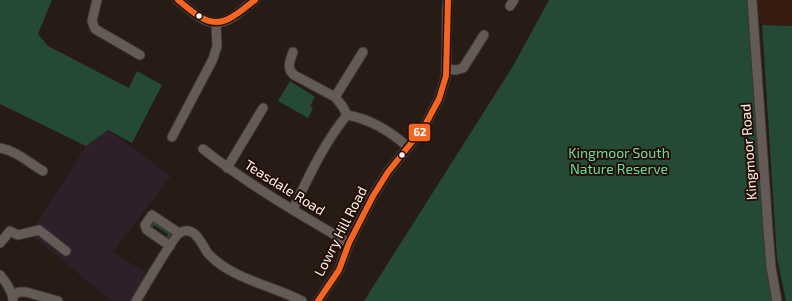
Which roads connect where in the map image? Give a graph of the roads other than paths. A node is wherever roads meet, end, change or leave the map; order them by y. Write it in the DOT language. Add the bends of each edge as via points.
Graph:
graph roads {
  1 [pos="97,0"];
  2 [pos="178,0"];
  3 [pos="255,0"];
  4 [pos="448,0"];
  5 [pos="752,0"];
  6 [pos="216,23"];
  7 [pos="484,35"];
  8 [pos="293,52"];
  9 [pos="363,52"];
  10 [pos="140,56"];
  11 [pos="446,69"];
  12 [pos="335,97"];
  13 [pos="263,108"];
  14 [pos="347,115"];
  15 [pos="172,137"];
  16 [pos="408,147"];
  17 [pos="0,148"];
  18 [pos="203,149"];
  19 [pos="227,168"];
  20 [pos="43,170"];
  21 [pos="293,209"];
  22 [pos="179,233"];
  23 [pos="0,243"];
  24 [pos="349,243"];
  25 [pos="170,246"];
  26 [pos="66,251"];
  27 [pos="0,275"];
  28 [pos="13,298"];
  29 [pos="58,301"];
  30 [pos="136,301"];
  31 [pos="302,301"];
  32 [pos="318,301"];
  33 [pos="777,301"];
  1 -- 10 [label="street" via="92,21 95,29"];
  2 -- 6 [label="street" via="201,18"];
  3 -- 6 [label="street" via="228,20"];
  4 -- 11 [label="street, Lowry Hill Road"];
  5 -- 33 [label="street, Kingmoor Road" via="768,236"];
  6 -- 15 [label="street" via="217,46 213,59"];
  7 -- 11 [label="street" via="462,68"];
  8 -- 12 [label="street" via="288,66 290,71"];
  9 -- 12 [label="street"];
  11 -- 16 [label="street, Lowry Hill Road" via="439,99 424,127"];
  12 -- 14 [label="street"];
  13 -- 19 [label="street, Teasdale Road"];
  14 -- 16 [label="street" via="386,130"];
  14 -- 21 [label="street" via="316,161"];
  16 -- 24 [label="street, Lowry Hill Road" via="373,196"];
  17 -- 20 [label="street" via="18,154"];
  18 -- 19 [label="street, Teasdale Road"];
  19 -- 21 [label="street, Teasdale Road"];
  21 -- 24 [label="street, Teasdale Road"];
  22 -- 25 [label="street"];
  22 -- 25 [label="street" via="152,215 145,226 147,230"];
  22 -- 31 [label="street" via="188,231 196,234 208,254 232,271"];
  23 -- 26 [label="street" via="10,231 18,235 39,230"];
  24 -- 32 [label="street, Lowry Hill Road" via="335,277"];
  25 -- 30 [label="street"];
  27 -- 28 [label="street"];
  28 -- 29 [label="street" via="19,292 26,292"];
}
